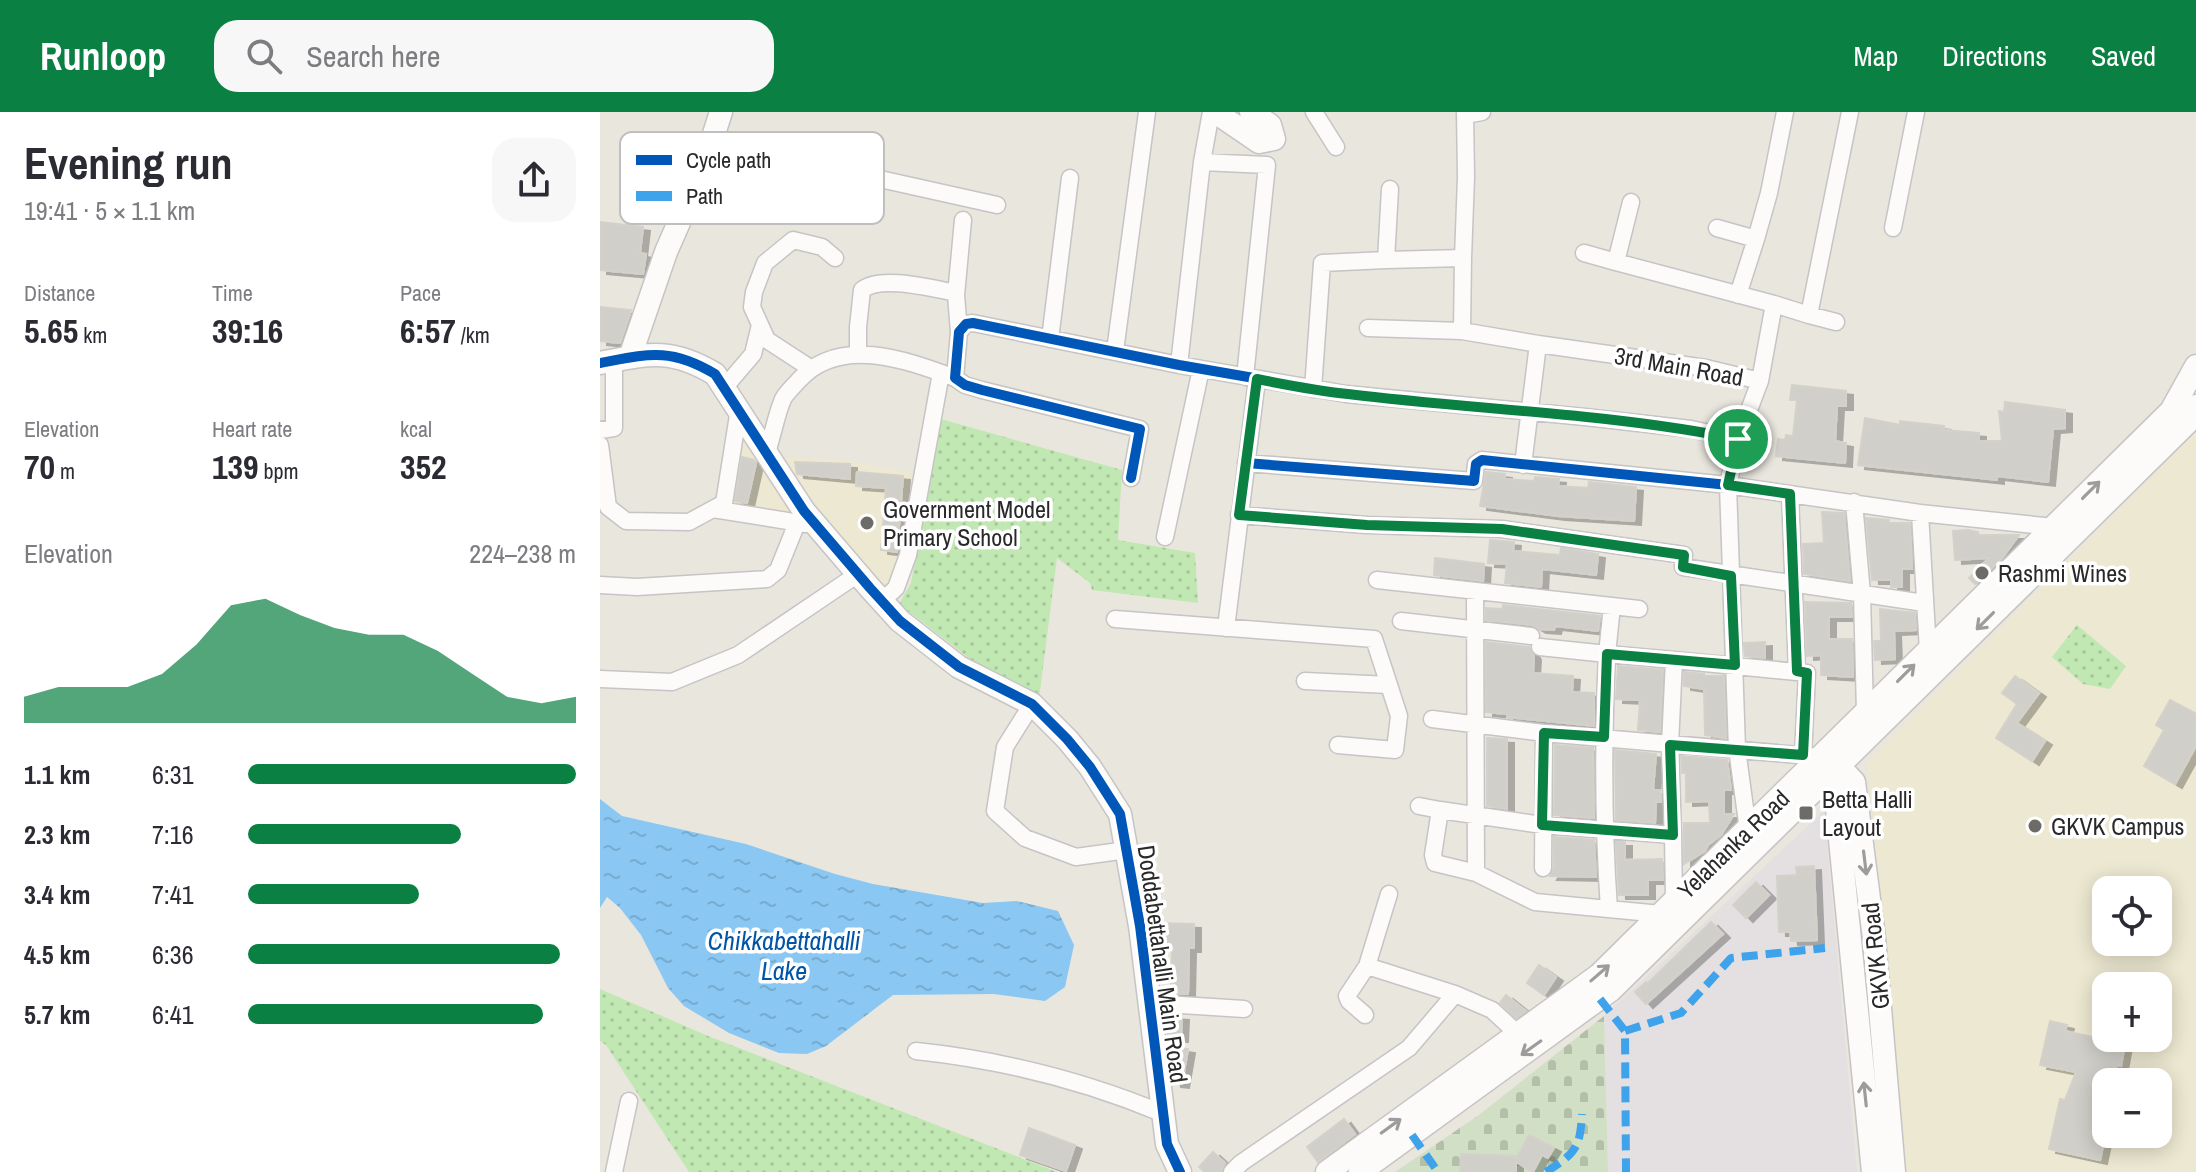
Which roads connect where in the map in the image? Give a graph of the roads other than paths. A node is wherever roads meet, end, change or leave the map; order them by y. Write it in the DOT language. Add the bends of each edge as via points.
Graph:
graph roads {
  1 [pos="721,112"];
  2 [pos="1147,112"];
  3 [pos="1213,112"];
  4 [pos="1251,112"];
  5 [pos="1314,112"];
  6 [pos="1482,112"];
  7 [pos="1785,112"];
  8 [pos="1850,112"];
  9 [pos="1916,112"];
  10 [pos="1465,113"];
  11 [pos="715,132"];
  12 [pos="1336,147"];
  13 [pos="1202,162"];
  14 [pos="1070,178"];
  15 [pos="884,180"];
  16 [pos="1390,189"];
  17 [pos="1631,202"];
  18 [pos="997,205"];
  19 [pos="963,220"];
  20 [pos="678,224"];
  21 [pos="1717,228"];
  22 [pos="1893,228"];
  23 [pos="1756,239"];
  24 [pos="1584,253"];
  25 [pos="835,258"];
  26 [pos="1463,258"];
  27 [pos="1386,260"];
  28 [pos="1616,262"];
  29 [pos="956,295"];
  30 [pos="1738,295"];
  31 [pos="1774,304"];
  32 [pos="1809,315"];
  33 [pos="1836,322"];
  34 [pos="760,325"];
  35 [pos="1368,328"];
  36 [pos="1462,331"];
  37 [pos="959,332"];
  38 [pos="1050,339"];
  39 [pos="1538,344"];
  40 [pos="1115,351"];
  41 [pos="858,354"];
  42 [pos="615,360"];
  43 [pos="1179,365"];
  44 [pos="2196,366"];
  45 [pos="810,368"];
  46 [pos="1201,369"];
  47 [pos="948,375"];
  48 [pos="1251,378"];
  49 [pos="1760,381"];
  50 [pos="724,388"];
  51 [pos="1313,389"];
  52 [pos="2196,406"];
  53 [pos="739,409"];
  54 [pos="1528,412"];
  55 [pos="600,430"];
  56 [pos="1738,439"];
  57 [pos="600,445"];
  58 [pos="767,452"];
  59 [pos="1246,463"];
  60 [pos="1523,465"];
  61 [pos="1131,478"];
  62 [pos="1728,485"];
  63 [pos="1790,494"];
  64 [pos="1854,502"];
  65 [pos="713,509"];
  66 [pos="1920,513"];
  67 [pos="1239,515"];
  68 [pos="807,524"];
  69 [pos="2054,527"];
  70 [pos="1165,537"];
  71 [pos="858,574"];
  72 [pos="1731,576"];
  73 [pos="1377,580"];
  74 [pos="600,585"];
  75 [pos="1795,586"];
  76 [pos="1475,592"];
  77 [pos="1862,594"];
  78 [pos="882,601"];
  79 [pos="1924,603"];
  80 [pos="1612,606"];
  81 [pos="1639,609"];
  82 [pos="1115,619"];
  83 [pos="1401,621"];
  84 [pos="1226,628"];
  85 [pos="1474,629"];
  86 [pos="1928,651"];
  87 [pos="1607,654"];
  88 [pos="1674,660"];
  89 [pos="1735,665"];
  90 [pos="1797,671"];
  91 [pos="600,679"];
  92 [pos="1305,681"];
  93 [pos="1389,685"];
  94 [pos="1032,704"];
  95 [pos="1865,713"];
  96 [pos="1432,719"];
  97 [pos="1474,722"];
  98 [pos="1544,733"];
  99 [pos="1604,737"];
  100 [pos="1338,745"];
  101 [pos="1670,745"];
  102 [pos="1737,749"];
  103 [pos="1821,761"];
  104 [pos="1419,806"];
  105 [pos="1440,810"];
  106 [pos="1475,816"];
  107 [pos="1542,825"];
  108 [pos="1604,829"];
  109 [pos="1748,830"];
  110 [pos="1673,835"];
  111 [pos="1127,850"];
  112 [pos="1543,868"];
  113 [pos="1476,873"];
  114 [pos="1389,894"];
  115 [pos="1668,908"];
  116 [pos="1609,909"];
  117 [pos="1367,966"];
  118 [pos="1455,994"];
  119 [pos="1150,1003"];
  120 [pos="1244,1009"];
  121 [pos="1365,1015"];
  122 [pos="1518,1034"];
  123 [pos="916,1051"];
  124 [pos="629,1101"];
  125 [pos="1164,1114"];
  126 [pos="614,1172"];
  127 [pos="1180,1172"];
  128 [pos="1232,1172"];
  129 [pos="1327,1172"];
  130 [pos="1360,1172"];
  131 [pos="1873,1172"];
  132 [pos="1894,1172"];
  1 -- 11 [label="main road"];
  2 -- 40 [label="street"];
  3 -- 4 [label="main road" via="1259,142 1274,139 1270,125"];
  3 -- 13 [label="street"];
  5 -- 12 [label="street"];
  6 -- 10 [label="street"];
  7 -- 23 [label="street"];
  8 -- 32 [label="street"];
  9 -- 22 [label="street"];
  10 -- 26 [label="street"];
  13 -- 43 [label="street"];
  13 -- 48 [label="street" via="1267,165"];
  14 -- 38 [label="street"];
  15 -- 18 [label="street"];
  16 -- 27 [label="street"];
  17 -- 28 [label="street"];
  19 -- 29 [label="street"];
  20 -- 42 [label="main road"];
  21 -- 23 [label="street"];
  23 -- 30 [label="street"];
  24 -- 28 [label="street"];
  25 -- 34 [label="street" via="822,247 793,240 765,263 752,307"];
  26 -- 27 [label="street"];
  26 -- 36 [label="street"];
  27 -- 51 [label="street" via="1322,263"];
  28 -- 30 [label="street"];
  29 -- 37 [label="street"];
  29 -- 41 [label="street" via="916,285 865,286"];
  30 -- 31 [label="street"];
  31 -- 32 [label="street"];
  31 -- 49 [label="street, 3rd Main Road"];
  32 -- 33 [label="street"];
  34 -- 45 [label="street" via="767,340"];
  34 -- 50 [label="street" via="753,354"];
  35 -- 36 [label="street, 3rd Main Road"];
  36 -- 39 [label="street, 3rd Main Road"];
  37 -- 38 [label="street" via="973,323"];
  37 -- 47 [label="street"];
  38 -- 40 [label="street"];
  39 -- 49 [label="street, 3rd Main Road"];
  39 -- 54 [label="street"];
  40 -- 43 [label="street"];
  41 -- 45 [label="street"];
  41 -- 47 [label="street" via="895,357"];
  42 -- 50 [label="main road, Doddabettahalli Main Road" via="653,353 692,360 715,374"];
  42 -- 55 [label="street" via="614,428"];
  43 -- 46 [label="street"];
  69 -- 44 [label="main road, Yelahanka Road, one-way" via="2171,411"];
  45 -- 58 [label="street" via="784,397"];
  46 -- 48 [label="street"];
  46 -- 70 [label="street"];
  47 -- 61 [label="street" via="982,390 1140,429"];
  47 -- 78 [label="street" via="908,555 896,588"];
  48 -- 51 [label="street"];
  48 -- 59 [label="street"];
  49 -- 56 [label="street"];
  50 -- 53 [label="main road, Doddabettahalli Main Road"];
  51 -- 54 [label="street"];
  52 -- 103 [label="main road, Yelahanka Road, one-way" via="2187,423"];
  53 -- 58 [label="main road, Doddabettahalli Main Road"];
  53 -- 65 [label="street" via="724,503"];
  54 -- 56 [label="street"];
  54 -- 60 [label="street"];
  56 -- 62 [label="street"];
  57 -- 65 [label="street" via="608,507 626,521 689,522"];
  58 -- 68 [label="main road, Doddabettahalli Main Road"];
  59 -- 60 [label="street" via="1474,481 1479,461"];
  59 -- 67 [label="street"];
  60 -- 62 [label="street"];
  62 -- 63 [label="street"];
  62 -- 72 [label="street"];
  63 -- 64 [label="street"];
  63 -- 75 [label="street"];
  64 -- 66 [label="street"];
  64 -- 77 [label="street"];
  65 -- 68 [label="street"];
  66 -- 69 [label="street"];
  66 -- 79 [label="street"];
  67 -- 72 [label="street" via="1502,529 1684,555 1683,567"];
  67 -- 84 [label="street"];
  68 -- 71 [label="main road, Doddabettahalli Main Road"];
  68 -- 74 [label="street" via="767,579"];
  69 -- 86 [label="main road, Yelahanka Road"];
  71 -- 78 [label="main road, Doddabettahalli Main Road"];
  71 -- 91 [label="street" via="738,655 672,682"];
  72 -- 75 [label="street"];
  72 -- 89 [label="street"];
  73 -- 76 [label="street"];
  75 -- 77 [label="street"];
  75 -- 90 [label="street"];
  76 -- 80 [label="street"];
  76 -- 85 [label="street"];
  77 -- 79 [label="street"];
  77 -- 95 [label="street"];
  78 -- 94 [label="main road, Doddabettahalli Main Road" via="959,667"];
  79 -- 86 [label="street"];
  80 -- 81 [label="street"];
  80 -- 87 [label="street"];
  82 -- 84 [label="street"];
  83 -- 85 [label="street"];
  84 -- 93 [label="street" via="1374,639"];
  85 -- 87 [label="street"];
  85 -- 97 [label="street"];
  95 -- 86 [label="main road, Yelahanka Road, one-way"];
  87 -- 88 [label="street"];
  87 -- 99 [label="street"];
  88 -- 89 [label="street"];
  88 -- 101 [label="street"];
  89 -- 90 [label="street"];
  89 -- 102 [label="street"];
  90 -- 103 [label="street" via="1807,673"];
  92 -- 93 [label="street"];
  93 -- 100 [label="street" via="1399,716 1395,750"];
  94 -- 111 [label="main road, Doddabettahalli Main Road" via="1090,767 1120,814"];
  94 -- 111 [label="street" via="1005,747 995,811 1025,838 1076,857"];
  95 -- 103 [label="main road, Yelahanka Road"];
  96 -- 97 [label="street"];
  97 -- 98 [label="street"];
  97 -- 106 [label="street"];
  98 -- 99 [label="street"];
  98 -- 107 [label="street"];
  99 -- 101 [label="street"];
  99 -- 108 [label="street"];
  101 -- 102 [label="street"];
  101 -- 110 [label="street"];
  102 -- 103 [label="street"];
  102 -- 109 [label="street"];
  103 -- 109 [label="main road, Yelahanka Road"];
  103 -- 130 [label="main road, Yelahanka Road, one-way" via="1611,990"];
  131 -- 103 [label="main road, GKVK Road, one-way" via="1835,789"];
  103 -- 132 [label="main road, GKVK Road, one-way" via="1855,786"];
  104 -- 105 [label="street"];
  105 -- 106 [label="street"];
  105 -- 113 [label="street" via="1435,863"];
  106 -- 107 [label="street"];
  106 -- 113 [label="street"];
  107 -- 108 [label="street"];
  107 -- 112 [label="street"];
  108 -- 110 [label="street"];
  108 -- 116 [label="street"];
  109 -- 115 [label="main road, Yelahanka Road"];
  110 -- 115 [label="street"];
  111 -- 119 [label="main road, Doddabettahalli Main Road"];
  113 -- 116 [label="street" via="1535,902"];
  114 -- 117 [label="street"];
  115 -- 116 [label="street"];
  122 -- 115 [label="main road, Yelahanka Road, one-way" via="1599,975"];
  117 -- 118 [label="street"];
  117 -- 121 [label="street" via="1347,996"];
  118 -- 122 [label="street" via="1492,1010"];
  118 -- 128 [label="street" via="1409,1048"];
  119 -- 120 [label="street"];
  119 -- 125 [label="main road, Doddabettahalli Main Road"];
  129 -- 122 [label="main road, Yelahanka Road, one-way"];
  123 -- 125 [label="street" via="1003,1063 1110,1092"];
  124 -- 126 [label="street"];
  125 -- 127 [label="main road, Doddabettahalli Main Road" via="1167,1144"];
}
